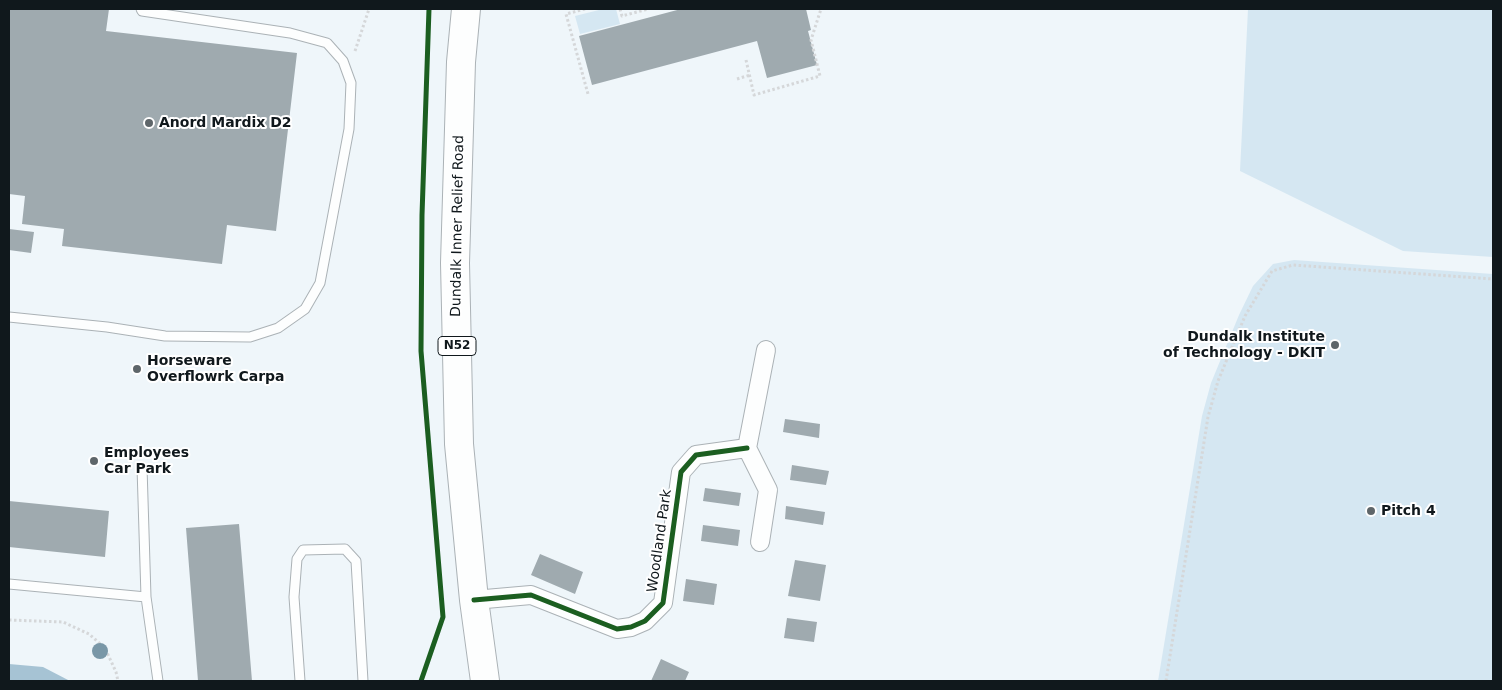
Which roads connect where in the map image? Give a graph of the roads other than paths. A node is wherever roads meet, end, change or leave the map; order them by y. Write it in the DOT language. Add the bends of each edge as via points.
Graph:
graph roads {
  1 [pos="141,9"];
  2 [pos="466,9"];
  3 [pos="9,317"];
  4 [pos="766,350"];
  5 [pos="747,448"];
  6 [pos="142,467"];
  7 [pos="760,542"];
  8 [pos="9,584"];
  9 [pos="146,598"];
  10 [pos="474,600"];
  11 [pos="158,681"];
  12 [pos="300,681"];
  13 [pos="363,681"];
  14 [pos="485,681"];
  1 -- 3 [label="lane" via="290,32 327,43 343,61 351,83 349,129 320,283 305,309 278,328 250,337 165,336"];
  2 -- 10 [label="main road, Dundalk Inner Relief Road / N52" via="461,62 455,263 459,444"];
  4 -- 5 [label="street"];
  5 -- 7 [label="street" via="768,490"];
  5 -- 10 [label="street, Woodland Park" via="696,456 681,472 663,603 645,621 617,629 531,595"];
  6 -- 9 [label="lane"];
  8 -- 9 [label="lane"];
  9 -- 11 [label="lane"];
  10 -- 14 [label="main road, Dundalk Inner Relief Road / N52"];
  12 -- 13 [label="lane" via="294,597 297,558 303,550 345,549 356,561"];
}
